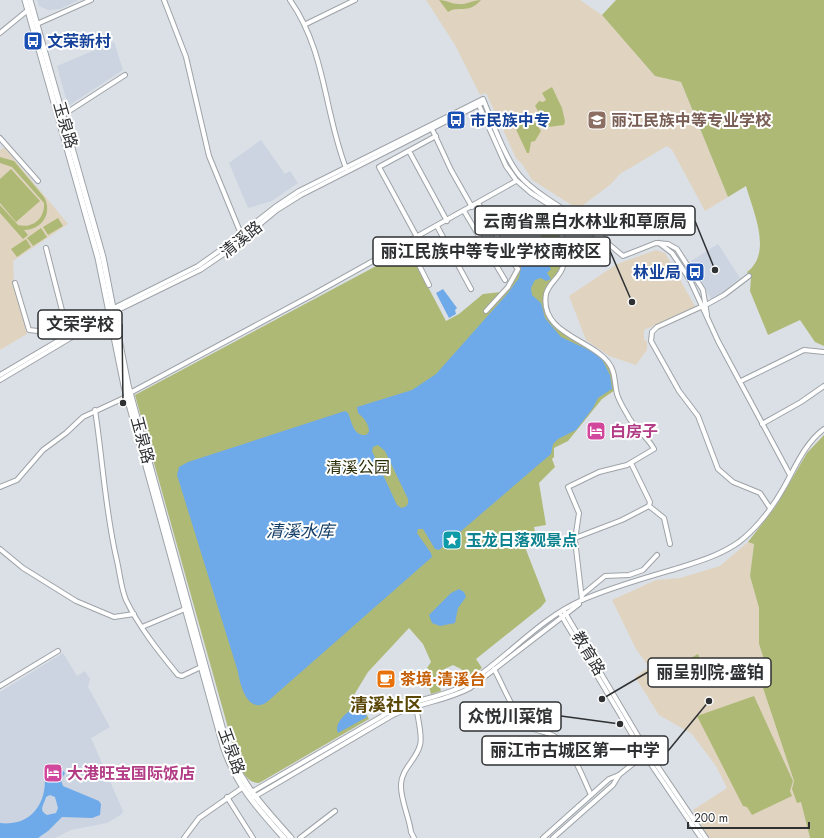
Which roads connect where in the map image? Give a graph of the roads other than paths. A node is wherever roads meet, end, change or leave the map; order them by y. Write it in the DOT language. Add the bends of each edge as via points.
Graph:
graph roads {
  1 [pos="25,0"];
  2 [pos="30,0"];
  3 [pos="91,0"];
  4 [pos="164,0"];
  5 [pos="290,0"];
  6 [pos="355,0"];
  7 [pos="28,10"];
  8 [pos="37,24"];
  9 [pos="306,24"];
  10 [pos="0,33"];
  11 [pos="125,75"];
  12 [pos="478,103"];
  13 [pos="63,115"];
  14 [pos="432,129"];
  15 [pos="436,136"];
  16 [pos="0,138"];
  17 [pos="409,151"];
  18 [pos="346,168"];
  19 [pos="38,181"];
  20 [pos="516,181"];
  21 [pos="478,203"];
  22 [pos="472,207"];
  23 [pos="464,211"];
  24 [pos="570,219"];
  25 [pos="447,221"];
  26 [pos="437,226"];
  27 [pos="241,234"];
  28 [pos="417,237"];
  29 [pos="604,240"];
  30 [pos="408,243"];
  31 [pos="46,248"];
  32 [pos="749,276"];
  33 [pos="505,280"];
  34 [pos="15,283"];
  35 [pos="429,285"];
  36 [pos="471,289"];
  37 [pos="705,306"];
  38 [pos="112,311"];
  39 [pos="486,311"];
  40 [pos="66,326"];
  41 [pos="71,332"];
  42 [pos="824,352"];
  43 [pos="0,375"];
  44 [pos="0,380"];
  45 [pos="741,382"];
  46 [pos="824,386"];
  47 [pos="128,395"];
  48 [pos="95,410"];
  49 [pos="762,424"];
  50 [pos="824,429"];
  51 [pos="631,463"];
  52 [pos="790,476"];
  53 [pos="0,487"];
  54 [pos="649,506"];
  55 [pos="770,508"];
  56 [pos="575,538"];
  57 [pos="670,544"];
  58 [pos="0,549"];
  59 [pos="657,555"];
  60 [pos="634,574"];
  61 [pos="636,581"];
  62 [pos="582,595"];
  63 [pos="590,597"];
  64 [pos="582,600"];
  65 [pos="185,609"];
  66 [pos="562,613"];
  67 [pos="134,614"];
  68 [pos="142,627"];
  69 [pos="58,651"];
  70 [pos="201,667"];
  71 [pos="494,670"];
  72 [pos="0,686"];
  73 [pos="416,705"];
  74 [pos="644,755"];
  75 [pos="619,775"];
  76 [pos="242,788"];
  77 [pos="591,795"];
  78 [pos="250,796"];
  79 [pos="227,797"];
  80 [pos="335,811"];
  81 [pos="184,838"];
  82 [pos="253,838"];
  83 [pos="284,838"];
  84 [pos="291,838"];
  85 [pos="300,838"];
  86 [pos="414,838"];
  87 [pos="543,838"];
  88 [pos="553,838"];
  89 [pos="701,838"];
  90 [pos="706,838"];
  1 -- 7 [label="main road, 玉泉路"];
  2 -- 8 [label="main road, 玉泉路"];
  3 -- 8 [label="street"];
  4 -- 27 [label="street" via="186,57 209,156"];
  5 -- 9 [label="street"];
  6 -- 9 [label="street"];
  7 -- 10 [label="street"];
  7 -- 38 [label="main road, 玉泉路"];
  8 -- 13 [label="main road, 玉泉路"];
  9 -- 18 [label="street"];
  11 -- 13 [label="street"];
  12 -- 14 [label="street, 清溪路"];
  12 -- 18 [label="street, 清溪路"];
  12 -- 20 [label="street" via="506,166"];
  12 -- 29 [label="street, 清溪路" via="483,101 520,176 598,231"];
  13 -- 38 [label="main road, 玉泉路" via="103,257"];
  14 -- 15 [label="street"];
  14 -- 38 [label="street, 清溪路" via="296,198 204,267"];
  15 -- 17 [label="street"];
  15 -- 22 [label="street"];
  16 -- 19 [label="street"];
  17 -- 25 [label="street"];
  17 -- 28 [label="street" via="379,167"];
  18 -- 27 [label="street, 清溪路" via="289,197"];
  20 -- 21 [label="street"];
  20 -- 24 [label="street"];
  21 -- 22 [label="street"];
  21 -- 39 [label="street" via="503,244 504,252 518,269 508,287"];
  22 -- 23 [label="street"];
  23 -- 25 [label="street"];
  23 -- 33 [label="street"];
  24 -- 29 [label="street"];
  24 -- 51 [label="street" via="562,232 563,266 550,284 547,293 548,312 565,333 595,350 612,368 617,393 628,416 654,449"];
  25 -- 26 [label="street"];
  26 -- 28 [label="street"];
  26 -- 36 [label="street"];
  27 -- 38 [label="street, 清溪路" via="190,271"];
  28 -- 30 [label="street"];
  29 -- 37 [label="street" via="624,256 658,243 668,244 677,249 703,290"];
  30 -- 35 [label="street"];
  30 -- 47 [label="street"];
  31 -- 40 [label="street"];
  32 -- 37 [label="street"];
  34 -- 40 [label="street" via="29,330"];
  37 -- 45 [label="street" via="718,341"];
  37 -- 55 [label="street" via="657,327 652,332 651,341 679,391 698,416 718,469 733,482 760,493"];
  38 -- 41 [label="street, 清溪路"];
  38 -- 44 [label="street, 清溪路"];
  38 -- 47 [label="main road, 玉泉路"];
  40 -- 41 [label="street" via="68,325"];
  41 -- 43 [label="street, 清溪路"];
  42 -- 45 [label="street" via="804,350"];
  45 -- 49 [label="street"];
  46 -- 49 [label="street"];
  47 -- 48 [label="street"];
  47 -- 65 [label="main road, 玉泉路"];
  47 -- 78 [label="main road, 玉泉路" via="226,740"];
  48 -- 53 [label="street" via="82,417 43,450 14,482"];
  48 -- 67 [label="street" via="108,524 124,592"];
  49 -- 52 [label="street"];
  50 -- 52 [label="street" via="808,445"];
  51 -- 54 [label="street" via="650,502"];
  51 -- 56 [label="street" via="599,472 568,487 578,510"];
  52 -- 55 [label="street"];
  54 -- 56 [label="street" via="622,520"];
  54 -- 57 [label="street" via="664,518"];
  55 -- 61 [label="street" via="744,538 726,550 704,560"];
  56 -- 62 [label="street"];
  58 -- 67 [label="street" via="23,568 76,601 114,617"];
  59 -- 60 [label="street" via="645,569"];
  60 -- 61 [label="street"];
  60 -- 62 [label="street" via="605,576"];
  61 -- 63 [label="street"];
  62 -- 64 [label="street"];
  63 -- 64 [label="street"];
  63 -- 66 [label="street"];
  64 -- 66 [label="street"];
  65 -- 68 [label="street"];
  65 -- 70 [label="main road, 玉泉路"];
  66 -- 71 [label="street"];
  66 -- 74 [label="street, 教育路"];
  66 -- 78 [label="street" via="468,684 395,709"];
  66 -- 90 [label="street, 教育路" via="644,746"];
  67 -- 68 [label="street"];
  68 -- 70 [label="street" via="178,675 182,676"];
  69 -- 72 [label="street"];
  70 -- 76 [label="main road, 玉泉路" via="223,746"];
  71 -- 73 [label="street" via="460,693"];
  71 -- 77 [label="street" via="522,720 532,730 550,734 561,742 573,759"];
  73 -- 78 [label="street"];
  73 -- 86 [label="street" via="420,745 404,773 401,785"];
  74 -- 75 [label="street"];
  74 -- 89 [label="street, 教育路"];
  75 -- 77 [label="street" via="609,779"];
  75 -- 88 [label="street" via="613,785"];
  76 -- 78 [label="main road, 玉泉路"];
  76 -- 79 [label="street"];
  77 -- 87 [label="street"];
  78 -- 83 [label="main road, 玉泉路"];
  78 -- 84 [label="main road, 玉泉路"];
  79 -- 81 [label="street" via="199,818"];
  79 -- 82 [label="street"];
  80 -- 85 [label="street"];
}
